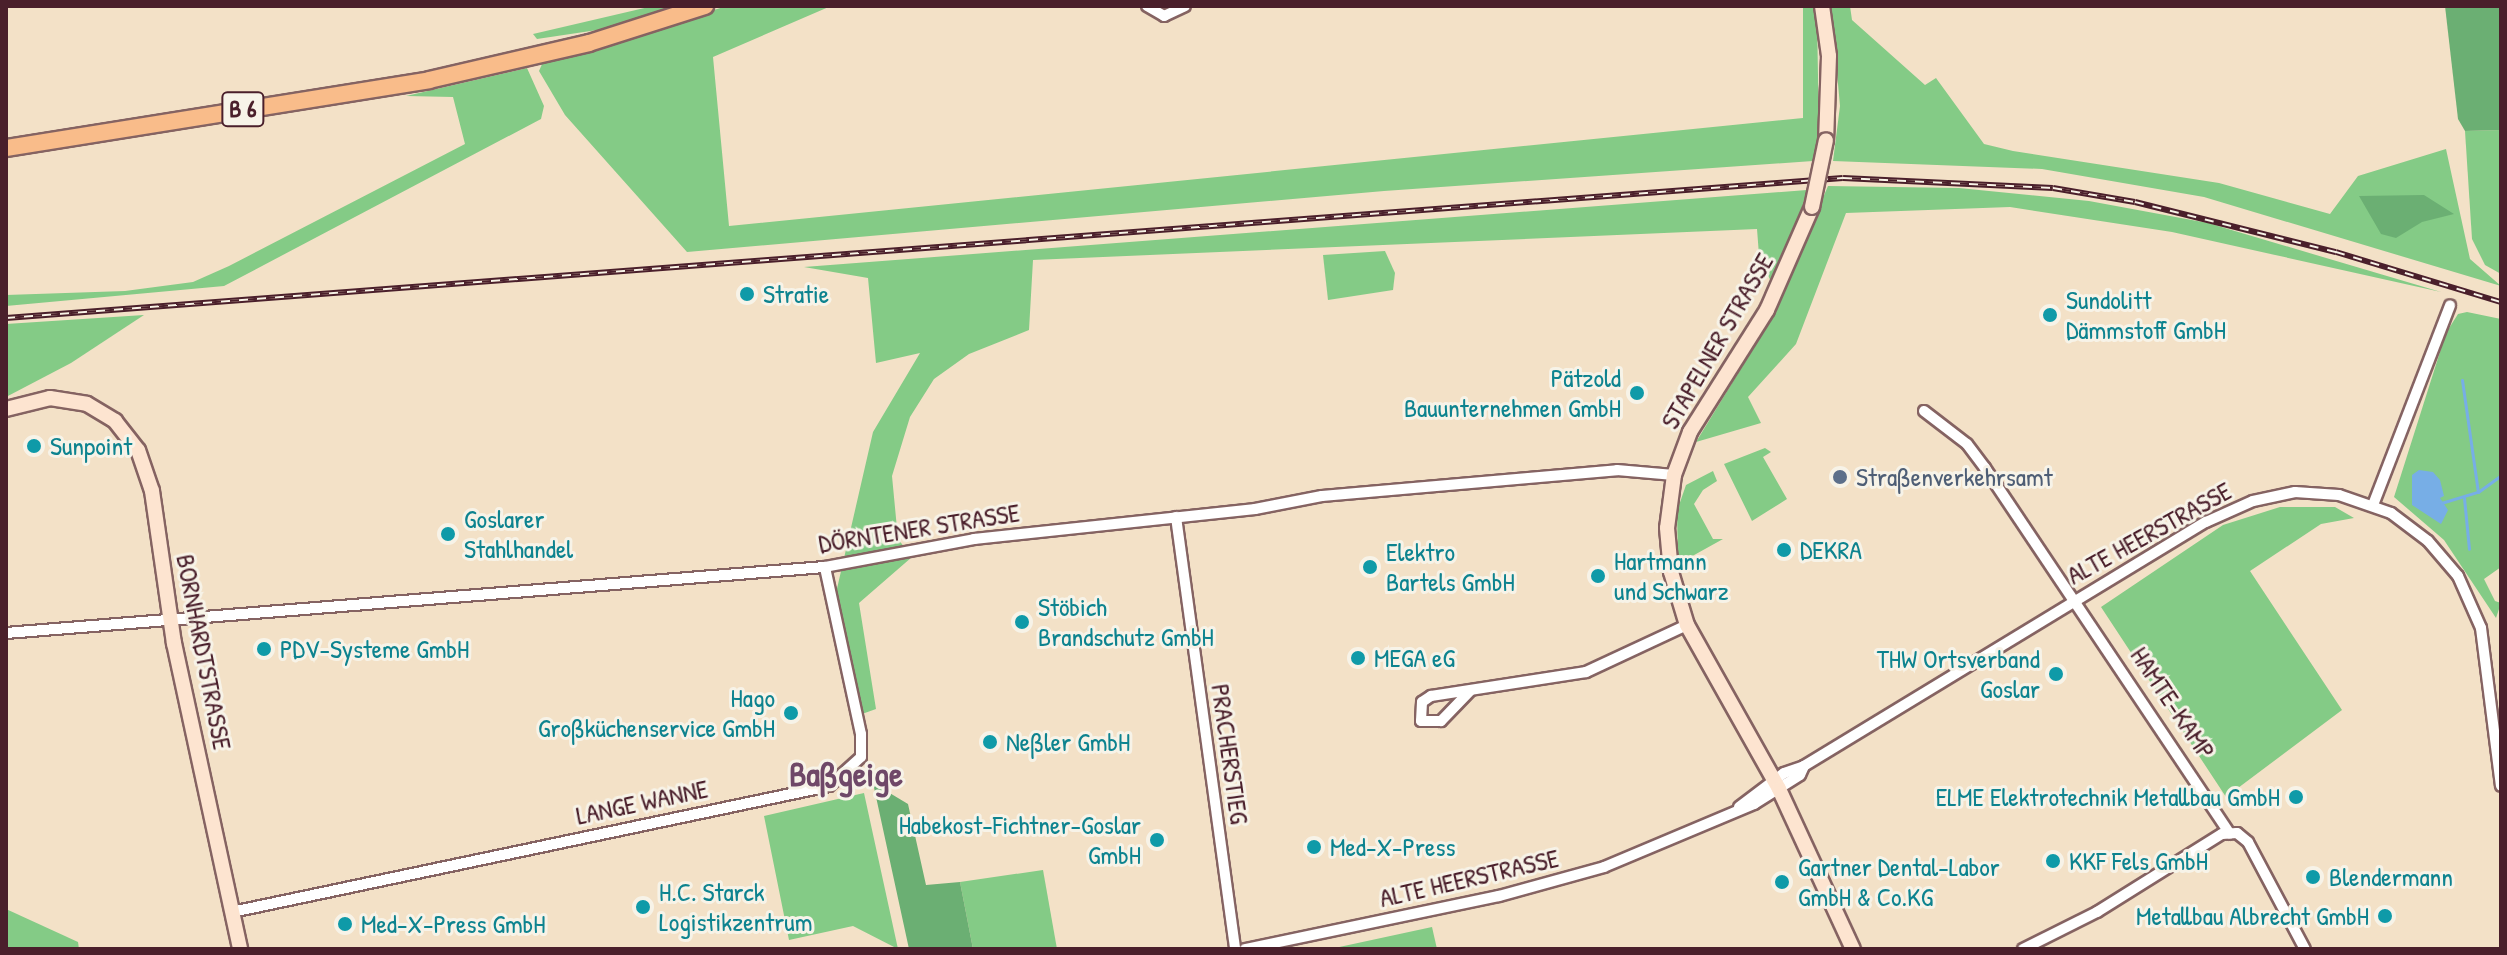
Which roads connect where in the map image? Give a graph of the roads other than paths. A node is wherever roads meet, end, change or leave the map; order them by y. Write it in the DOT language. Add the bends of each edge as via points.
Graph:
graph roads {
  1 [pos="705,6"];
  2 [pos="1147,6"];
  3 [pos="1185,6"];
  4 [pos="1822,6"];
  5 [pos="6,148"];
  6 [pos="2450,305"];
  7 [pos="6,409"];
  8 [pos="1924,411"];
  9 [pos="1674,475"];
  10 [pos="2373,505"];
  11 [pos="1176,517"];
  12 [pos="825,567"];
  13 [pos="2074,600"];
  14 [pos="170,618"];
  15 [pos="1687,625"];
  16 [pos="6,633"];
  17 [pos="1470,691"];
  18 [pos="1776,784"];
  19 [pos="2501,786"];
  20 [pos="2234,833"];
  21 [pos="232,912"];
  22 [pos="240,949"];
  23 [pos="1235,949"];
  24 [pos="1245,949"];
  25 [pos="1853,949"];
  26 [pos="2023,949"];
  27 [pos="2305,949"];
  1 -- 5 [label="main road, B 6" via="589,43 429,80"];
  2 -- 3 [label="street" via="1164,16"];
  4 -- 9 [label="street, STAPELNER STRASSE, bridge" via="1829,56 1826,140 1812,207 1767,310 1690,432"];
  6 -- 10 [label="street"];
  7 -- 14 [label="street, BORNHARDTSTRASSE" via="39,398 70,400 115,421 138,450 152,491"];
  8 -- 13 [label="street, HAMTE-KAMP" via="1967,444"];
  9 -- 11 [label="street, DÖRNTENER STRASSE" via="1575,473 1322,496"];
  9 -- 15 [label="street, STAPELNER STRASSE" via="1668,552"];
  10 -- 13 [label="street, ALTE HEERSTRASSE" via="2317,492 2253,501 2206,522"];
  10 -- 19 [label="street, ALTE HEERSTRASSE" via="2409,525 2445,558 2472,602 2487,657"];
  11 -- 12 [label="street, DÖRNTENER STRASSE" via="974,539"];
  11 -- 23 [label="street, PRACHERSTIEG"];
  12 -- 14 [label="street, DÖRNTENER STRASSE"];
  12 -- 21 [label="street, LANGE WANNE" via="861,734 861,757 829,786"];
  13 -- 18 [label="street, ALTE HEERSTRASSE"];
  13 -- 20 [label="street, HAMTE-KAMP"];
  14 -- 16 [label="street, DÖRNTENER STRASSE"];
  14 -- 21 [label="street, BORNHARDTSTRASSE"];
  15 -- 17 [label="street" via="1586,672"];
  15 -- 18 [label="street, STAPELNER STRASSE"];
  17 -- 17 [label="street" via="1431,696 1422,702 1421,721 1441,721"];
  18 -- 24 [label="street, ALTE HEERSTRASSE" via="1642,853 1552,883"];
  18 -- 25 [label="street, STAPELNER STRASSE"];
  20 -- 26 [label="street"];
  20 -- 27 [label="street, HAMTE-KAMP" via="2248,842"];
  21 -- 22 [label="street, BORNHARDTSTRASSE"];
}
